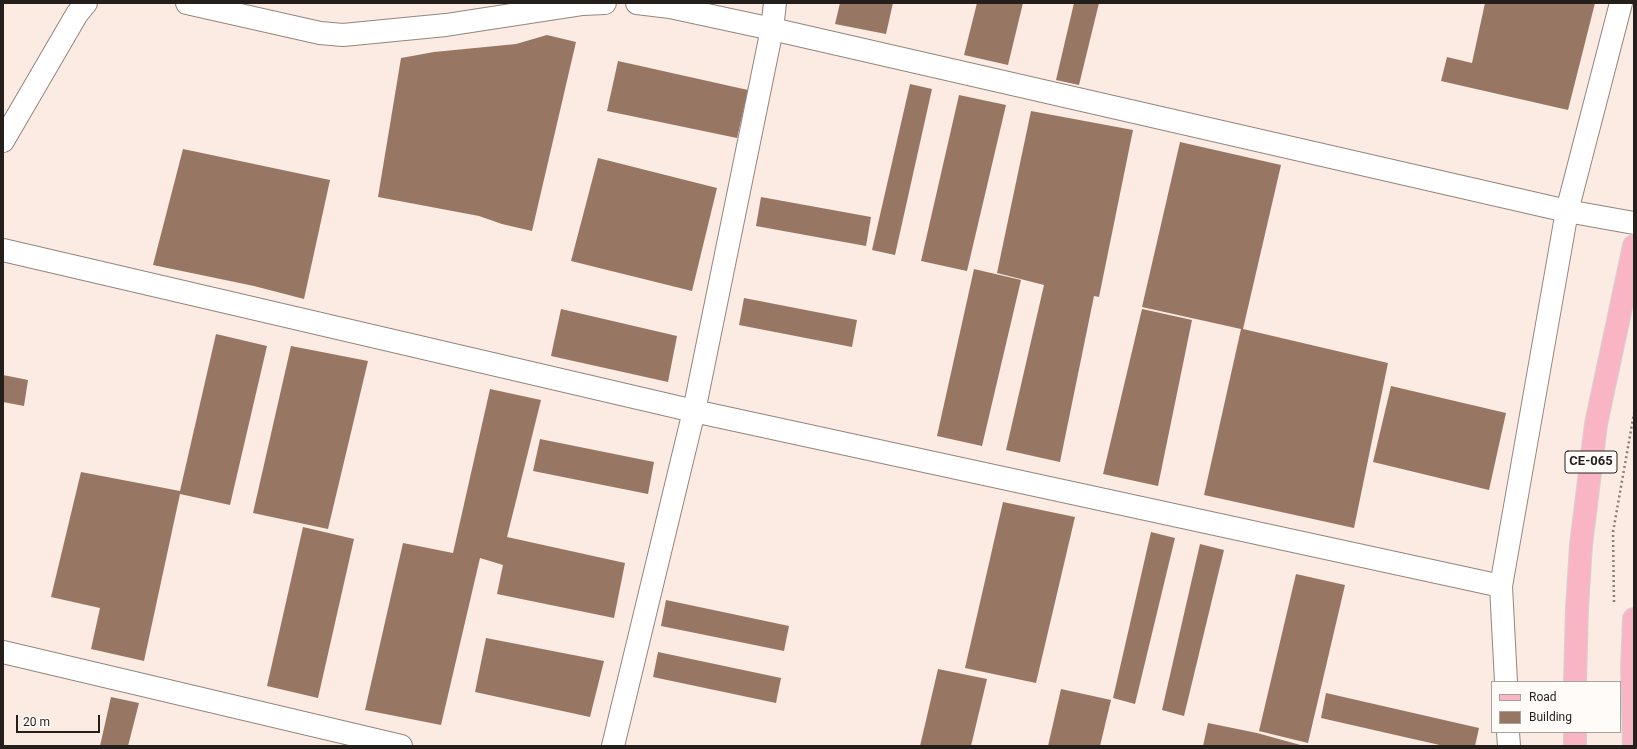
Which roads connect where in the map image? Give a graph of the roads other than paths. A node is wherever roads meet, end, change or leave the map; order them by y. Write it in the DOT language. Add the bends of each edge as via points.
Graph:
graph roads {
  1 [pos="86,3"];
  2 [pos="188,3"];
  3 [pos="606,3"];
  4 [pos="637,3"];
  5 [pos="775,3"];
  6 [pos="1621,3"];
  7 [pos="583,4"];
  8 [pos="772,29"];
  9 [pos="3,141"];
  10 [pos="1567,211"];
  11 [pos="1634,223"];
  12 [pos="1634,246"];
  13 [pos="3,250"];
  14 [pos="694,411"];
  15 [pos="1501,586"];
  16 [pos="1634,619"];
  17 [pos="3,652"];
  18 [pos="1506,681"];
  19 [pos="1575,681"];
  20 [pos="1508,733"];
  21 [pos="1575,733"];
  22 [pos="401,746"];
  23 [pos="613,746"];
  24 [pos="1509,746"];
  25 [pos="1575,746"];
  26 [pos="1634,746"];
  1 -- 9 [label="street" via="77,14"];
  2 -- 7 [label="street" via="320,33 343,35 446,26"];
  3 -- 7 [label="street"];
  4 -- 8 [label="street" via="670,7"];
  5 -- 8 [label="street"];
  6 -- 10 [label="street"];
  8 -- 10 [label="street"];
  8 -- 14 [label="street"];
  10 -- 11 [label="street"];
  10 -- 15 [label="street"];
  12 -- 19 [label="main road, CE-065" via="1596,424 1581,545"];
  13 -- 14 [label="street"];
  14 -- 15 [label="street"];
  14 -- 23 [label="street"];
  15 -- 18 [label="street"];
  16 -- 26 [label="main road"];
  17 -- 22 [label="street"];
  20 -- 24 [label="street"];
  21 -- 25 [label="main road"];
}
